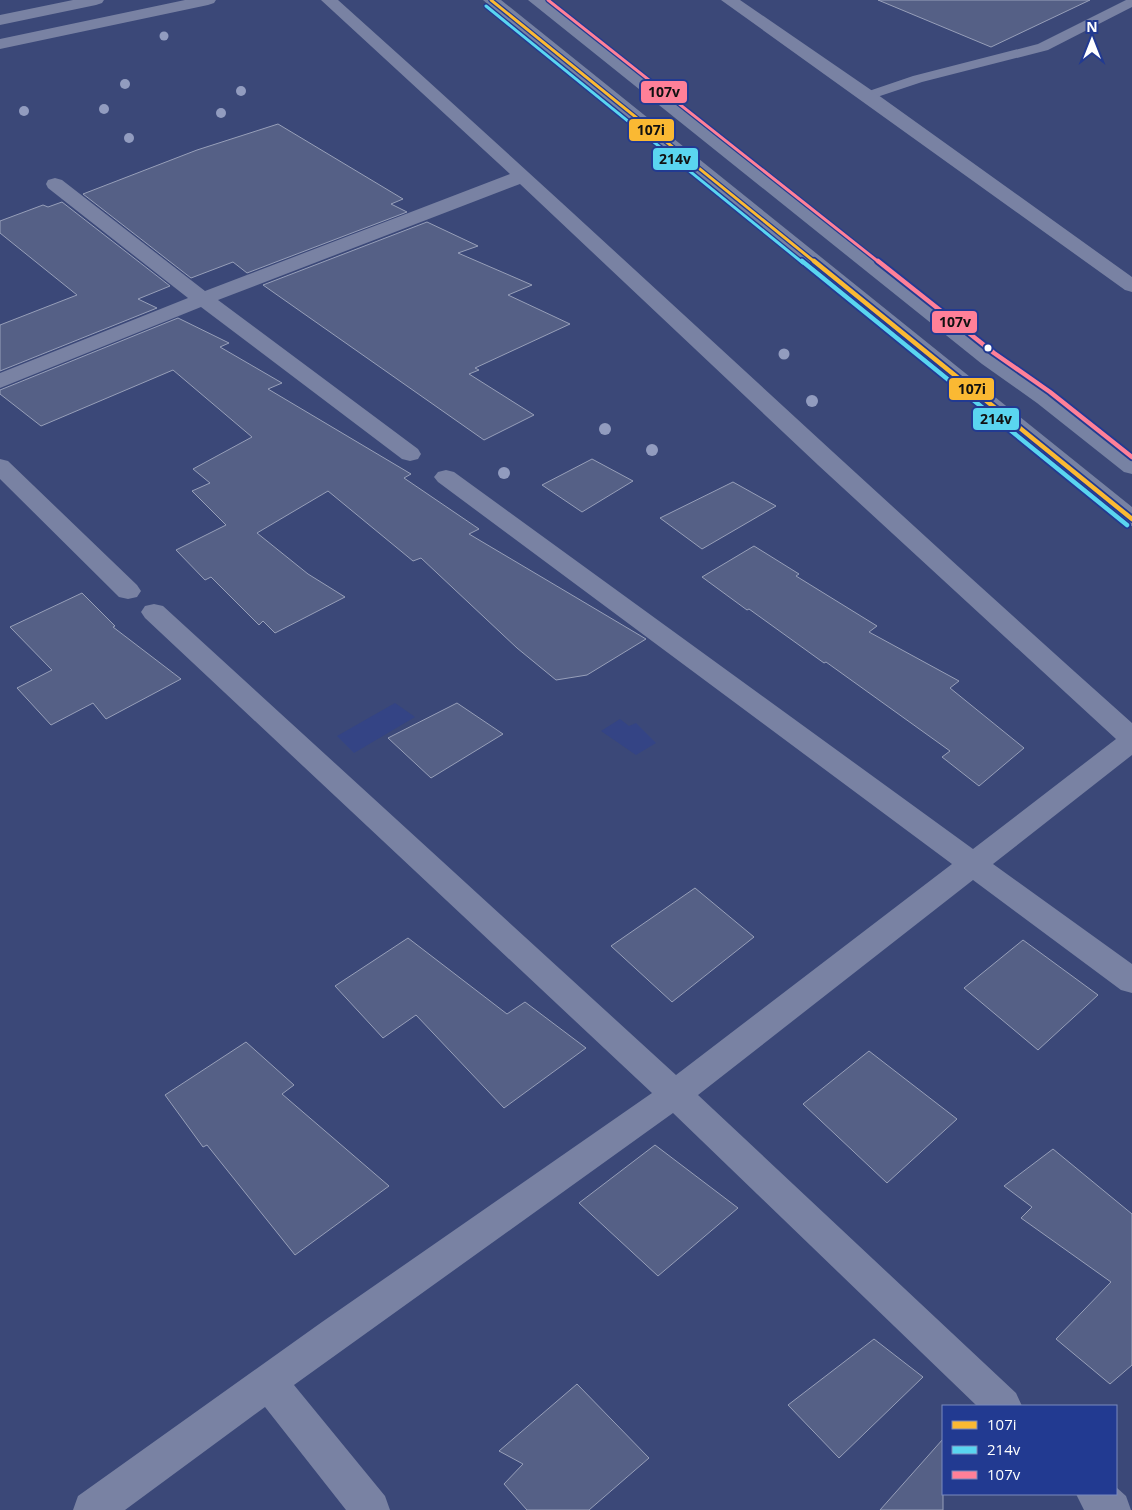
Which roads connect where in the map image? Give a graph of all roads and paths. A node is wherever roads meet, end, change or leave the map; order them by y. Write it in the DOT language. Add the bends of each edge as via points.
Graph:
graph roads {
  1 [pos="96,0"];
  2 [pos="208,0"];
  3 [pos="329,0"];
  4 [pos="491,0"];
  5 [pos="536,0"];
  6 [pos="728,0"];
  7 [pos="1132,2"];
  8 [pos="0,20"];
  9 [pos="0,44"];
  10 [pos="868,96"];
  11 [pos="522,176"];
  12 [pos="55,184"];
  13 [pos="1066,240"];
  14 [pos="1132,265"];
  15 [pos="1132,286"];
  16 [pos="203,299"];
  17 [pos="0,381"];
  18 [pos="410,454"];
  19 [pos="0,466"];
  20 [pos="1132,467"];
  21 [pos="446,477"];
  22 [pos="1132,519"];
  23 [pos="128,592"];
  24 [pos="154,612"];
  25 [pos="1132,739"];
  26 [pos="972,863"];
  27 [pos="1132,981"];
  28 [pos="675,1094"];
  29 [pos="269,1383"];
  30 [pos="1002,1405"];
  31 [pos="1096,1495"];
  32 [pos="92,1510"];
  33 [pos="372,1510"];
  34 [pos="1112,1510"];
  1 -- 8 [label="street"];
  2 -- 9 [label="street"];
  3 -- 11 [label="street"];
  4 -- 22 [label="highway"];
  5 -- 20 [label="highway" via="982,353"];
  6 -- 10 [label="street"];
  7 -- 10 [label="lane" via="1043,47 918,79"];
  10 -- 13 [label="street"];
  11 -- 16 [label="street"];
  11 -- 25 [label="street" via="935,561"];
  12 -- 16 [label="street"];
  13 -- 14 [label="street"];
  13 -- 15 [label="street"];
  16 -- 17 [label="street"];
  16 -- 18 [label="street"];
  19 -- 23 [label="street"];
  21 -- 26 [label="street"];
  24 -- 28 [label="street"];
  25 -- 26 [label="street"];
  26 -- 27 [label="street"];
  26 -- 28 [label="street"];
  28 -- 29 [label="street"];
  28 -- 30 [label="street"];
  29 -- 32 [label="street"];
  29 -- 33 [label="street"];
  31 -- 34 [label="street"];
}
